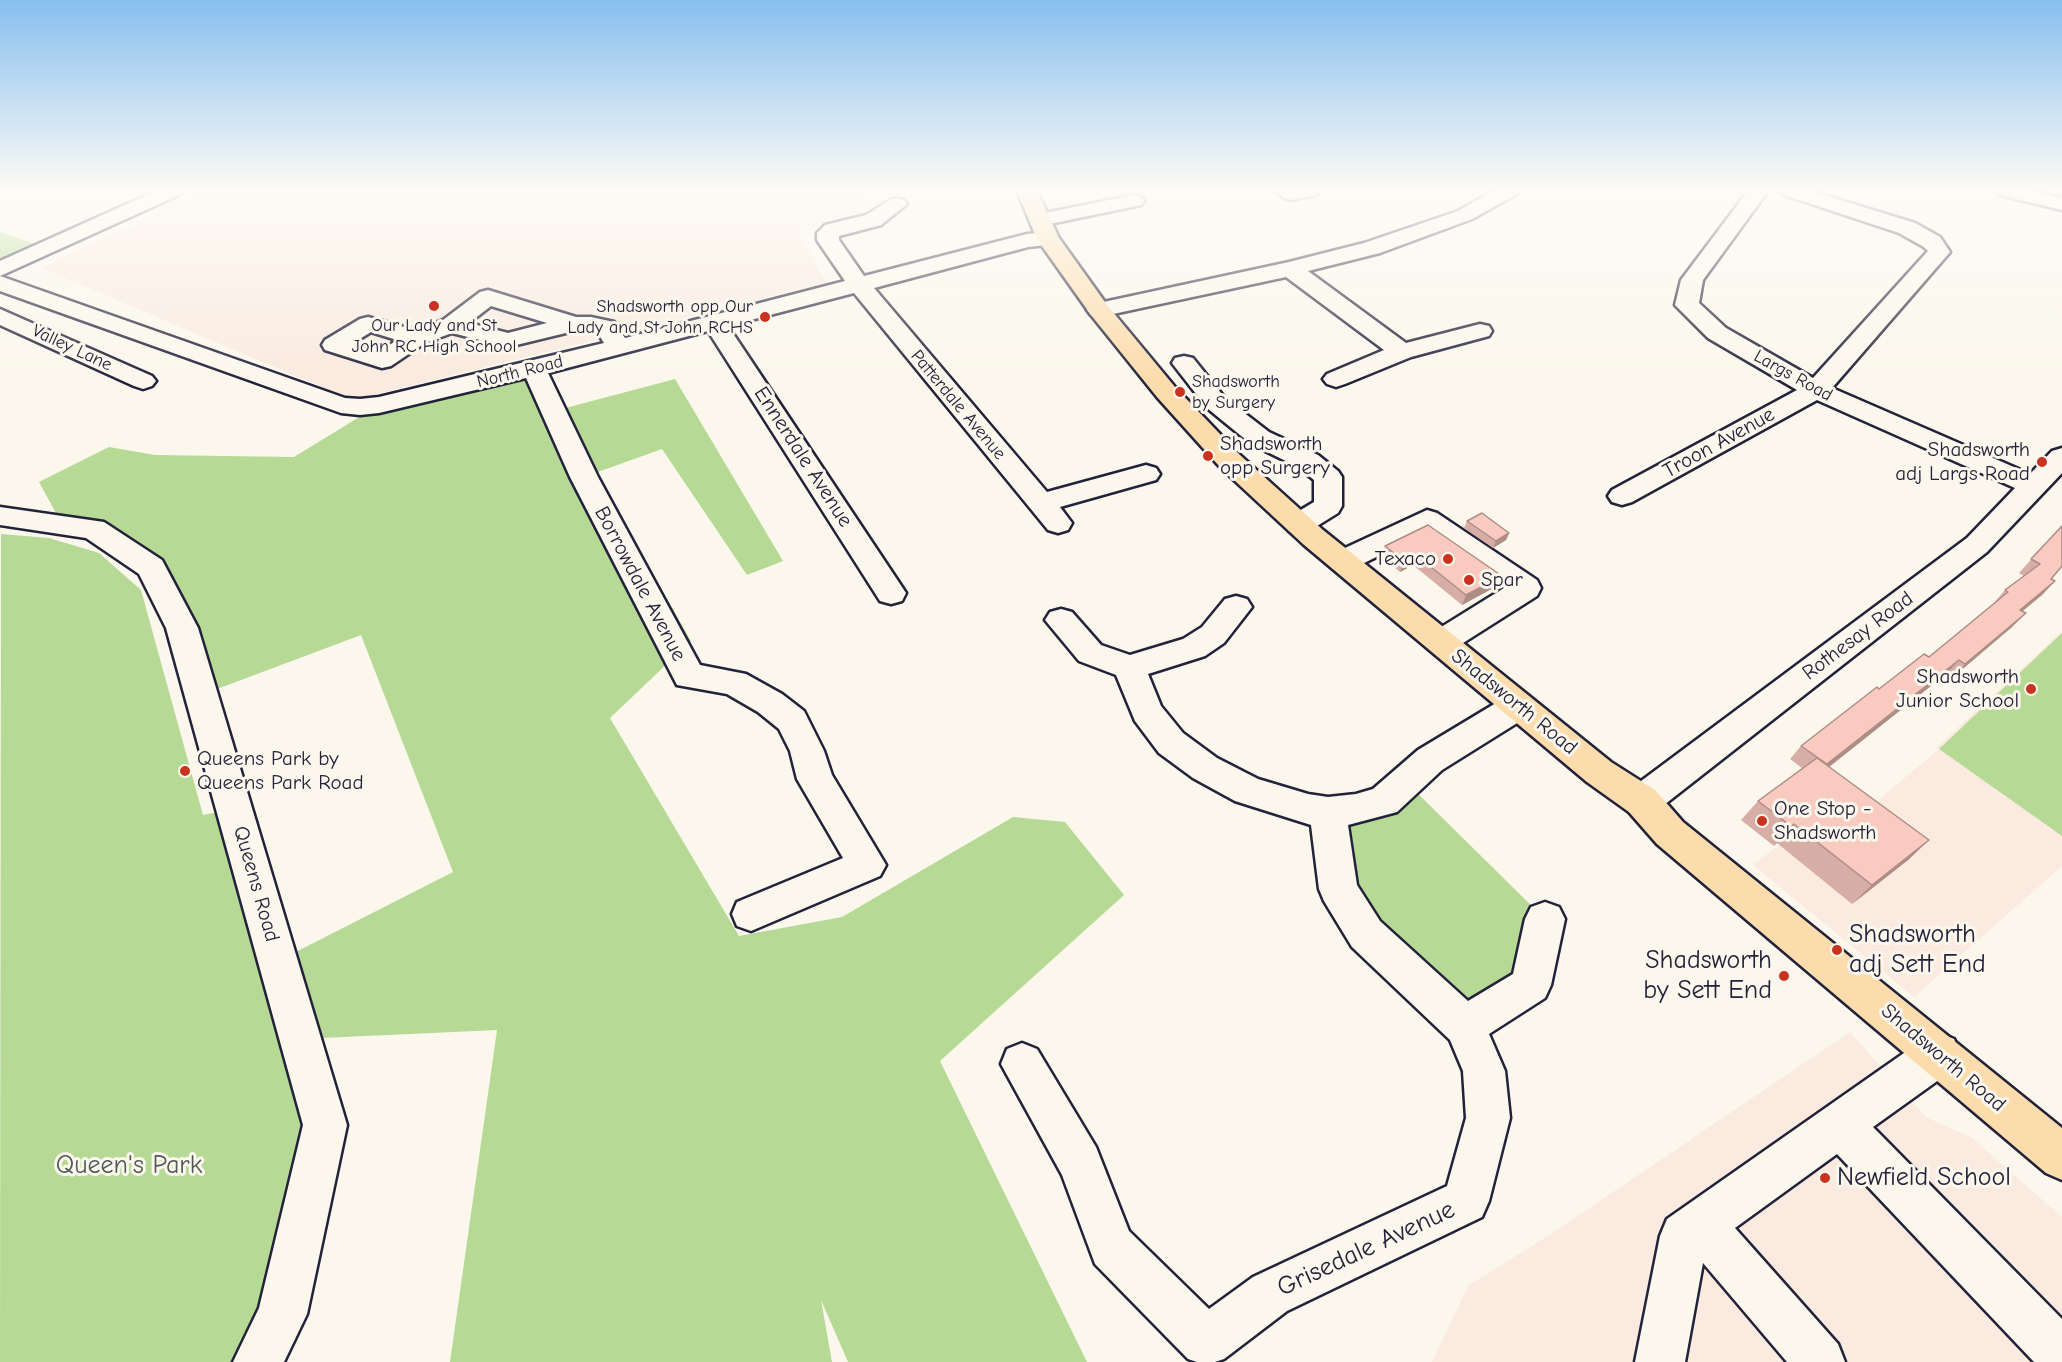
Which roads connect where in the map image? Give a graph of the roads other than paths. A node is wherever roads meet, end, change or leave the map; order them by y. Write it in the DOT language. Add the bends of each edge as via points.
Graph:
graph roads {
  1 [pos="32,255"];
  2 [pos="838,255"];
  3 [pos="975,255"];
  4 [pos="1061,255"];
  5 [pos="1346,255"];
  6 [pos="1711,255"];
  7 [pos="1937,255"];
  8 [pos="0,269"];
  9 [pos="1290,269"];
  10 [pos="0,283"];
  11 [pos="859,285"];
  12 [pos="1099,310"];
  13 [pos="0,316"];
  14 [pos="714,322"];
  15 [pos="451,324"];
  16 [pos="574,324"];
  17 [pos="1480,331"];
  18 [pos="416,338"];
  19 [pos="618,347"];
  20 [pos="1402,352"];
  21 [pos="1184,363"];
  22 [pos="534,369"];
  23 [pos="1336,379"];
  24 [pos="143,381"];
  25 [pos="1816,390"];
  26 [pos="2062,458"];
  27 [pos="1146,474"];
  28 [pos="2034,486"];
  29 [pos="1622,496"];
  30 [pos="1039,503"];
  31 [pos="0,516"];
  32 [pos="1058,523"];
  33 [pos="1299,524"];
  34 [pos="1343,561"];
  35 [pos="891,593"];
  36 [pos="1236,607"];
  37 [pos="1061,621"];
  38 [pos="1441,642"];
  39 [pos="1129,667"];
  40 [pos="1518,706"];
  41 [pos="1642,801"];
  42 [pos="1328,812"];
  43 [pos="751,914"];
  44 [pos="1545,919"];
  45 [pos="1465,1026"];
  46 [pos="1939,1054"];
  47 [pos="1022,1064"];
  48 [pos="1840,1125"];
  49 [pos="2062,1157"];
  50 [pos="1701,1224"];
  51 [pos="2062,1356"];
  52 [pos="258,1362"];
  53 [pos="1660,1362"];
  54 [pos="1820,1362"];
  1 -- 8 [label="street"];
  2 -- 11 [label="street, Patterdale Avenue"];
  3 -- 11 [label="street, North Road"];
  4 -- 12 [label="main road, Shadsworth Road"];
  5 -- 9 [label="street"];
  6 -- 25 [label="street, Largs Road" via="1692,280 1687,305 1717,333"];
  7 -- 25 [label="street, Troon Avenue"];
  9 -- 12 [label="street"];
  9 -- 20 [label="street"];
  10 -- 22 [label="street, North Road" via="341,405 379,405"];
  11 -- 14 [label="street, North Road"];
  11 -- 30 [label="street, Patterdale Avenue"];
  12 -- 33 [label="main road, Shadsworth Road" via="1166,392 1224,454"];
  13 -- 24 [label="street, Valley Lane"];
  14 -- 19 [label="street, North Road"];
  14 -- 35 [label="street, Ennerdale Avenue"];
  15 -- 16 [label="street" via="508,340"];
  15 -- 16 [label="street" via="488,297"];
  15 -- 18 [label="street"];
  16 -- 19 [label="street" via="609,329"];
  17 -- 20 [label="street"];
  19 -- 22 [label="street, North Road"];
  20 -- 23 [label="street"];
  21 -- 33 [label="street" via="1216,403 1260,438 1308,461 1328,477 1328,506"];
  22 -- 43 [label="street, Borrowdale Avenue" via="584,477 689,676 734,683 792,720 815,780 867,865"];
  25 -- 28 [label="street, Largs Road"];
  25 -- 29 [label="street, Troon Avenue"];
  26 -- 28 [label="street, Rothesay Road"];
  27 -- 30 [label="street"];
  28 -- 41 [label="street, Rothesay Road" via="1977,545"];
  30 -- 32 [label="street, Patterdale Avenue"];
  31 -- 52 [label="street, Queens Road" via="94,529 151,567 182,628 325,1125 282,1314"];
  33 -- 34 [label="main road, Shadsworth Road"];
  34 -- 38 [label="main road, Shadsworth Road"];
  34 -- 38 [label="street" via="1426,520 1526,588"];
  36 -- 39 [label="street" via="1213,635 1194,648"];
  37 -- 39 [label="street" via="1090,653"];
  38 -- 40 [label="main road, Shadsworth Road"];
  39 -- 42 [label="street" via="1147,712 1171,743 1205,768 1248,791"];
  40 -- 41 [label="main road, Shadsworth Road" via="1599,772"];
  40 -- 42 [label="street" via="1430,760 1384,801"];
  41 -- 46 [label="main road, Shadsworth Road" via="1670,833"];
  42 -- 45 [label="street, Grisedale Avenue" via="1338,889 1366,934"];
  44 -- 45 [label="street" via="1531,985"];
  45 -- 47 [label="street, Grisedale Avenue" via="1484,1071 1488,1118 1466,1201 1270,1294 1206,1341 1112,1247 1080,1163"];
  46 -- 48 [label="street"];
  46 -- 49 [label="main road, Shadsworth Road"];
  48 -- 50 [label="street"];
  48 -- 51 [label="street"];
  50 -- 53 [label="street" via="1684,1236"];
  50 -- 54 [label="street"];
}
